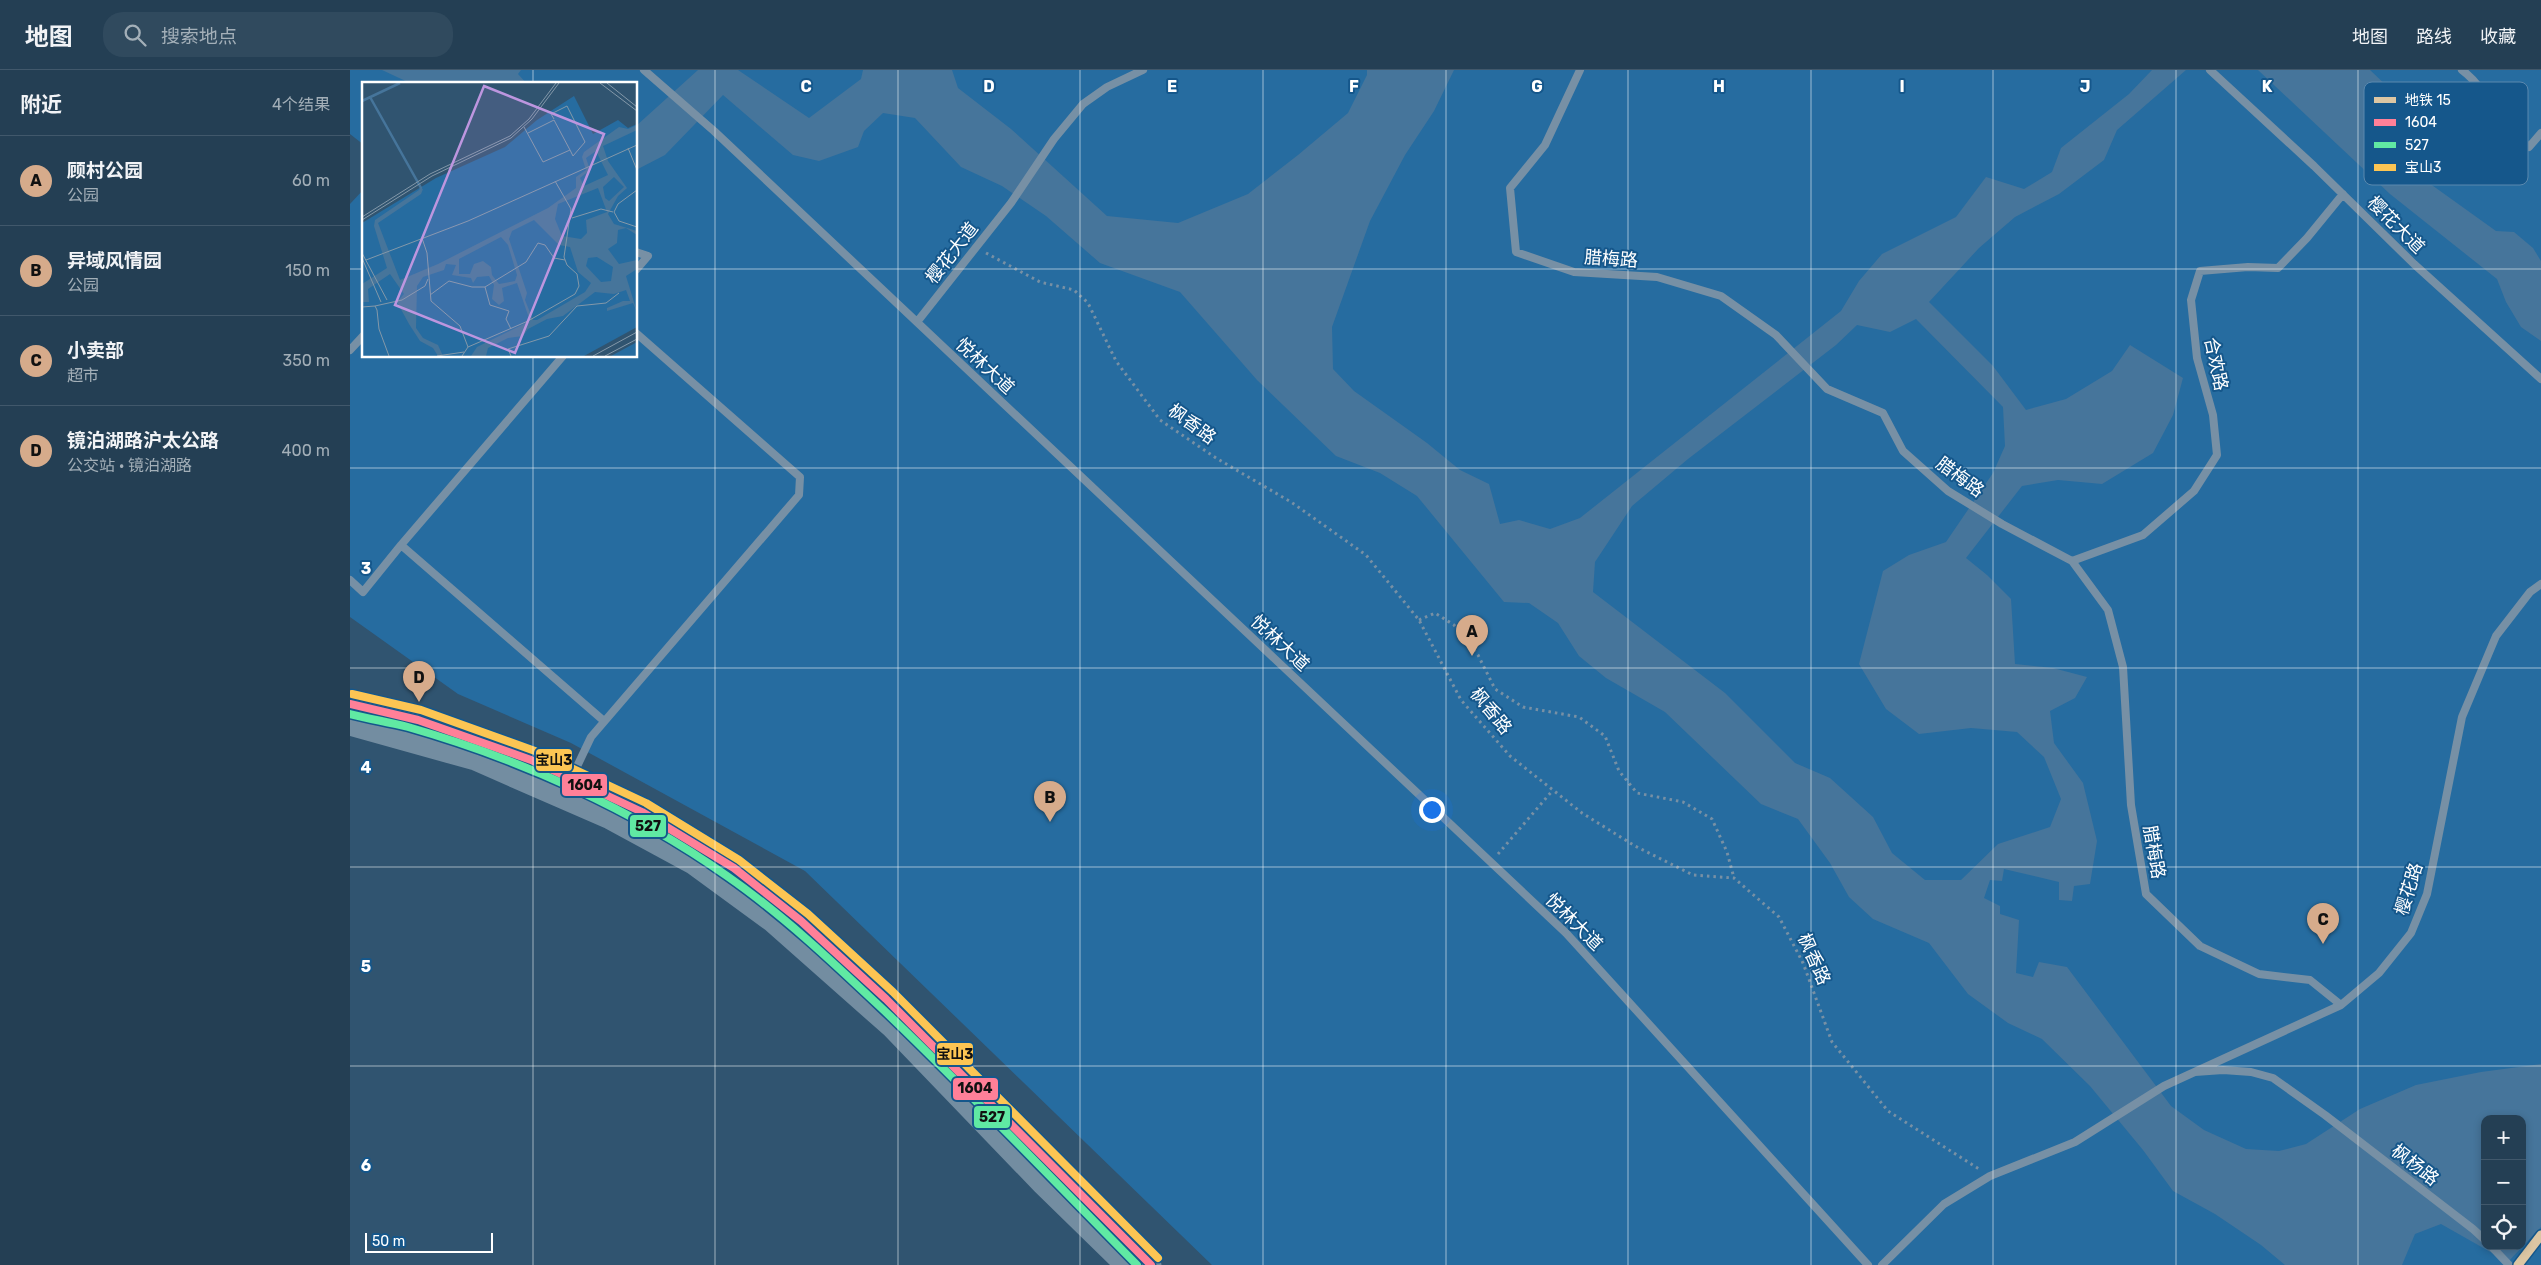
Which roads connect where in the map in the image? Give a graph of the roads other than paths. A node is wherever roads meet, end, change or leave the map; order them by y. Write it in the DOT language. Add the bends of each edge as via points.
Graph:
graph roads {
  1 [pos="644,70"];
  2 [pos="1143,70"];
  3 [pos="1580,70"];
  4 [pos="2462,70"];
  5 [pos="2212,72"];
  6 [pos="2476,82"];
  7 [pos="2541,133"];
  8 [pos="2528,146"];
  9 [pos="2343,194"];
  10 [pos="638,253"];
  11 [pos="638,268"];
  12 [pos="917,322"];
  13 [pos="638,335"];
  14 [pos="362,336"];
  15 [pos="350,350"];
  16 [pos="561,358"];
  17 [pos="2541,380"];
  18 [pos="401,545"];
  19 [pos="2072,561"];
  20 [pos="350,580"];
  21 [pos="2541,584"];
  22 [pos="350,704"];
  23 [pos="604,721"];
  24 [pos="350,725"];
  25 [pos="572,779"];
  26 [pos="2341,1005"];
  27 [pos="2191,1073"];
  28 [pos="2481,1236"];
  29 [pos="2495,1250"];
  30 [pos="1125,1265"];
  31 [pos="1152,1265"];
  32 [pos="1868,1265"];
  33 [pos="1882,1265"];
  34 [pos="2509,1265"];
  1 -- 12 [label="lane, 悦林大道" via="714,131"];
  2 -- 12 [label="lane, 樱花大道" via="1107,87 1083,104 1054,139 1012,203"];
  3 -- 19 [label="lane, 腊梅路" via="1545,145 1510,188 1516,252 1574,272 1657,277 1721,296 1776,335 1827,389 1883,413 1903,451 1948,491"];
  4 -- 6 [label="lane"];
  5 -- 9 [label="lane, 樱花大道"];
  7 -- 8 [label="lane"];
  9 -- 17 [label="lane, 樱花大道"];
  9 -- 19 [label="lane, 合欢路" via="2278,268 2200,271 2191,300 2197,358 2213,415 2217,455 2194,491 2143,535"];
  10 -- 11 [label="lane" via="648,256"];
  12 -- 32 [label="lane, 悦林大道" via="1566,933"];
  13 -- 23 [label="lane" via="800,477 799,495"];
  14 -- 15 [label="lane"];
  16 -- 18 [label="lane"];
  18 -- 20 [label="lane" via="364,592"];
  18 -- 23 [label="lane"];
  19 -- 26 [label="lane, 腊梅路" via="2108,610 2123,667 2131,804 2146,894 2200,946 2259,974 2310,980"];
  21 -- 26 [label="lane, 樱花路" via="2530,592 2496,636 2462,717 2427,894 2411,933 2379,973"];
  22 -- 25 [label="street" via="416,719"];
  23 -- 25 [label="lane" via="591,736"];
  24 -- 30 [label="street" via="475,760 610,819 693,864 771,921 892,1028"];
  25 -- 31 [label="street" via="710,852 773,898 923,1035"];
  26 -- 27 [label="lane, 樱花路"];
  27 -- 28 [label="lane, 枫杨路" via="2242,1071 2273,1078"];
  27 -- 33 [label="lane, 樱花路" via="2164,1086 2075,1142 1990,1176 1944,1204"];
  29 -- 34 [label="lane"];
}
